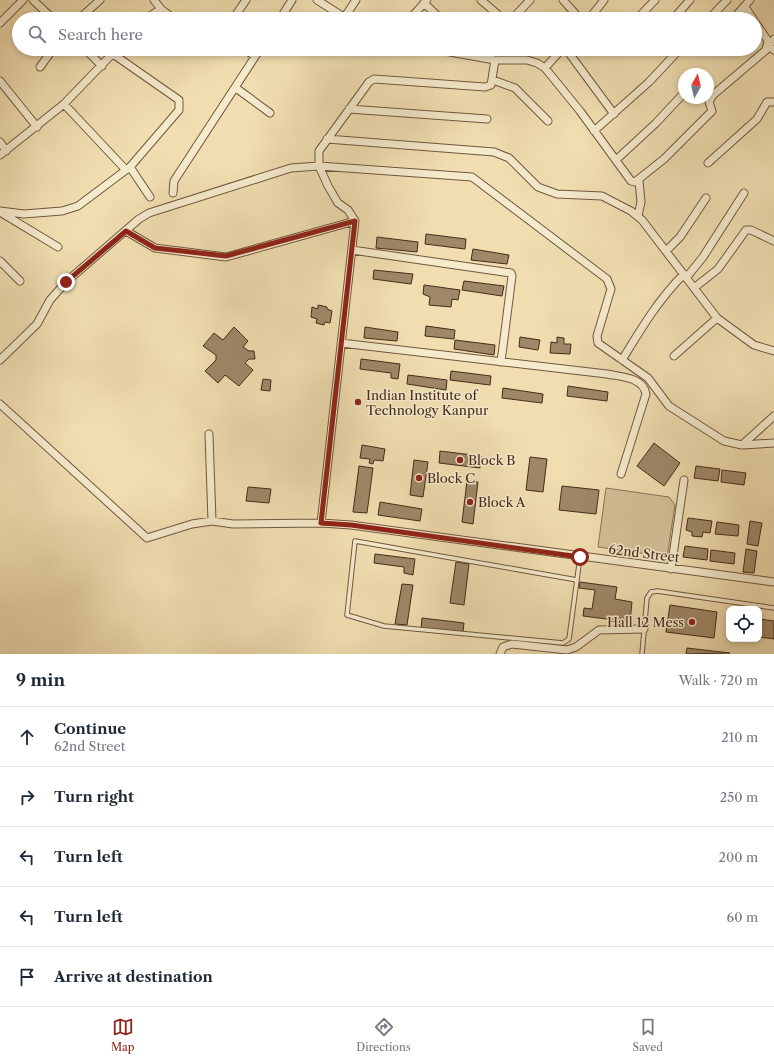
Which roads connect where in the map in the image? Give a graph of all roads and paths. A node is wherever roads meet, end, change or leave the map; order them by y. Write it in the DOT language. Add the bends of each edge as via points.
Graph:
graph roads {
  1 [pos="23,0"];
  2 [pos="33,0"];
  3 [pos="100,0"];
  4 [pos="154,0"];
  5 [pos="246,0"];
  6 [pos="292,0"];
  7 [pos="317,0"];
  8 [pos="356,0"];
  9 [pos="480,0"];
  10 [pos="530,0"];
  11 [pos="564,0"];
  12 [pos="604,0"];
  13 [pos="654,0"];
  14 [pos="690,0"];
  15 [pos="727,0"];
  16 [pos="750,0"];
  17 [pos="426,2"];
  18 [pos="745,7"];
  19 [pos="161,9"];
  20 [pos="46,12"];
  21 [pos="87,12"];
  22 [pos="156,12"];
  23 [pos="165,12"];
  24 [pos="238,12"];
  25 [pos="284,12"];
  26 [pos="336,12"];
  27 [pos="349,12"];
  28 [pos="417,12"];
  29 [pos="435,12"];
  30 [pos="494,12"];
  31 [pos="519,12"];
  32 [pos="574,12"];
  33 [pos="595,12"];
  34 [pos="643,12"];
  35 [pos="679,12"];
  36 [pos="716,12"];
  37 [pos="740,12"];
  38 [pos="748,12"];
  39 [pos="0,23"];
  40 [pos="762,32"];
  41 [pos="774,39"];
  42 [pos="771,48"];
  43 [pos="762,53"];
  44 [pos="48,56"];
  45 [pos="91,56"];
  46 [pos="111,56"];
  47 [pos="120,56"];
  48 [pos="255,56"];
  49 [pos="474,56"];
  50 [pos="556,56"];
  51 [pos="571,56"];
  52 [pos="673,56"];
  53 [pos="759,56"];
  54 [pos="480,57"];
  55 [pos="496,60"];
  56 [pos="102,66"];
  57 [pos="40,67"];
  58 [pos="545,68"];
  59 [pos="493,80"];
  60 [pos="0,82"];
  61 [pos="236,88"];
  62 [pos="678,99"];
  63 [pos="774,102"];
  64 [pos="64,104"];
  65 [pos="349,109"];
  66 [pos="270,113"];
  67 [pos="614,114"];
  68 [pos="487,119"];
  69 [pos="548,121"];
  70 [pos="37,127"];
  71 [pos="594,131"];
  72 [pos="327,139"];
  73 [pos="0,142"];
  74 [pos="3,153"];
  75 [pos="616,160"];
  76 [pos="708,163"];
  77 [pos="320,166"];
  78 [pos="128,168"];
  79 [pos="639,181"];
  80 [pos="173,192"];
  81 [pos="744,193"];
  82 [pos="150,197"];
  83 [pos="706,198"];
  84 [pos="0,212"];
  85 [pos="638,216"];
  86 [pos="355,221"];
  87 [pos="126,231"];
  88 [pos="774,241"];
  89 [pos="58,247"];
  90 [pos="352,250"];
  91 [pos="666,251"];
  92 [pos="0,261"];
  93 [pos="685,276"];
  94 [pos="20,282"];
  95 [pos="694,288"];
  96 [pos="717,318"];
  97 [pos="341,343"];
  98 [pos="774,351"];
  99 [pos="674,356"];
  100 [pos="0,360"];
  101 [pos="622,360"];
  102 [pos="501,362"];
  103 [pos="0,404"];
  104 [pos="774,416"];
  105 [pos="209,434"];
  106 [pos="774,443"];
  107 [pos="742,445"];
  108 [pos="621,474"];
  109 [pos="684,480"];
  110 [pos="212,521"];
  111 [pos="321,523"];
  112 [pos="580,557"];
  113 [pos="671,569"];
  114 [pos="577,580"];
  115 [pos="774,582"];
  116 [pos="774,608"];
  117 [pos="644,629"];
  118 [pos="500,654"];
  119 [pos="642,654"];
  1 -- 39 [label="street"];
  2 -- 20 [label="street"];
  3 -- 21 [label="street"];
  4 -- 19 [label="street"];
  5 -- 24 [label="street"];
  6 -- 25 [label="street"];
  7 -- 26 [label="street"];
  8 -- 27 [label="street"];
  9 -- 30 [label="street"];
  10 -- 31 [label="street"];
  11 -- 32 [label="street"];
  12 -- 33 [label="street"];
  13 -- 34 [label="street"];
  14 -- 35 [label="street"];
  15 -- 36 [label="street"];
  16 -- 18 [label="street"];
  17 -- 28 [label="street"];
  17 -- 29 [label="street"];
  18 -- 37 [label="street"];
  18 -- 38 [label="street"];
  19 -- 22 [label="street"];
  19 -- 23 [label="street"];
  40 -- 42 [label="street"];
  41 -- 42 [label="street"];
  42 -- 43 [label="street"];
  44 -- 57 [label="street"];
  45 -- 56 [label="street"];
  46 -- 56 [label="street"];
  47 -- 78 [label="street" via="179,100 180,104 179,110"];
  48 -- 61 [label="street"];
  49 -- 54 [label="street"];
  50 -- 58 [label="street"];
  51 -- 67 [label="street"];
  52 -- 67 [label="street"];
  53 -- 79 [label="street" via="711,98 709,102 712,111"];
  54 -- 55 [label="street"];
  55 -- 58 [label="street" via="527,60"];
  55 -- 59 [label="street"];
  56 -- 64 [label="street"];
  58 -- 71 [label="street"];
  59 -- 65 [label="street" via="491,85 485,87 374,79"];
  59 -- 69 [label="street" via="515,88"];
  60 -- 70 [label="street"];
  61 -- 66 [label="street"];
  61 -- 80 [label="street" via="174,181"];
  62 -- 75 [label="street"];
  63 -- 76 [label="street" via="767,102 757,119"];
  64 -- 70 [label="street"];
  64 -- 78 [label="street"];
  65 -- 68 [label="street"];
  65 -- 72 [label="street"];
  67 -- 71 [label="street"];
  70 -- 74 [label="street"];
  71 -- 75 [label="street"];
  72 -- 77 [label="street" via="319,151"];
  72 -- 85 [label="street" via="494,152 509,158 538,187 557,194 602,196"];
  73 -- 74 [label="street"];
  75 -- 79 [label="street" via="631,181"];
  77 -- 86 [label="street" via="338,203 348,210"];
  77 -- 87 [label="street" via="291,168 163,208 139,219"];
  77 -- 101 [label="street" via="475,178 607,279 611,289 597,336 598,343"];
  78 -- 82 [label="street"];
  78 -- 84 [label="street" via="78,206 62,211 24,214"];
  79 -- 85 [label="street" via="641,202"];
  81 -- 93 [label="street" via="703,257"];
  83 -- 91 [label="street" via="680,237"];
  84 -- 89 [label="street"];
  85 -- 91 [label="street"];
  86 -- 87 [label="street" via="226,256 155,248"];
  86 -- 90 [label="street"];
  87 -- 100 [label="street" via="66,282 50,300 37,324"];
  88 -- 95 [label="street" via="746,230 718,269"];
  90 -- 97 [label="street"];
  90 -- 102 [label="street" via="511,273"];
  91 -- 93 [label="street"];
  92 -- 94 [label="street"];
  93 -- 95 [label="street"];
  93 -- 101 [label="street" via="667,291"];
  95 -- 96 [label="street"];
  96 -- 98 [label="street" via="754,345"];
  96 -- 99 [label="street"];
  97 -- 102 [label="street"];
  97 -- 111 [label="street"];
  101 -- 107 [label="street" via="648,378 669,406 724,441"];
  102 -- 108 [label="street" via="607,374 637,380 645,387 646,394"];
  103 -- 110 [label="street, 62nd Street" via="148,538 192,524"];
  104 -- 107 [label="street"];
  105 -- 110 [label="street"];
  106 -- 107 [label="street"];
  109 -- 113 [label="street"];
  110 -- 111 [label="street, 62nd Street" via="233,524"];
  111 -- 112 [label="street, 62nd Street"];
  112 -- 113 [label="street, 62nd Street"];
  112 -- 114 [label="lane"];
  113 -- 115 [label="street, 62nd Street"];
  114 -- 114 [label="lane" via="569,640 563,642 384,626 347,615 356,541"];
  116 -- 117 [label="lane" via="657,591 651,592 647,598"];
  117 -- 118 [label="street" via="599,630 576,647 567,650 512,644 502,647"];
  117 -- 119 [label="lane"];
}
